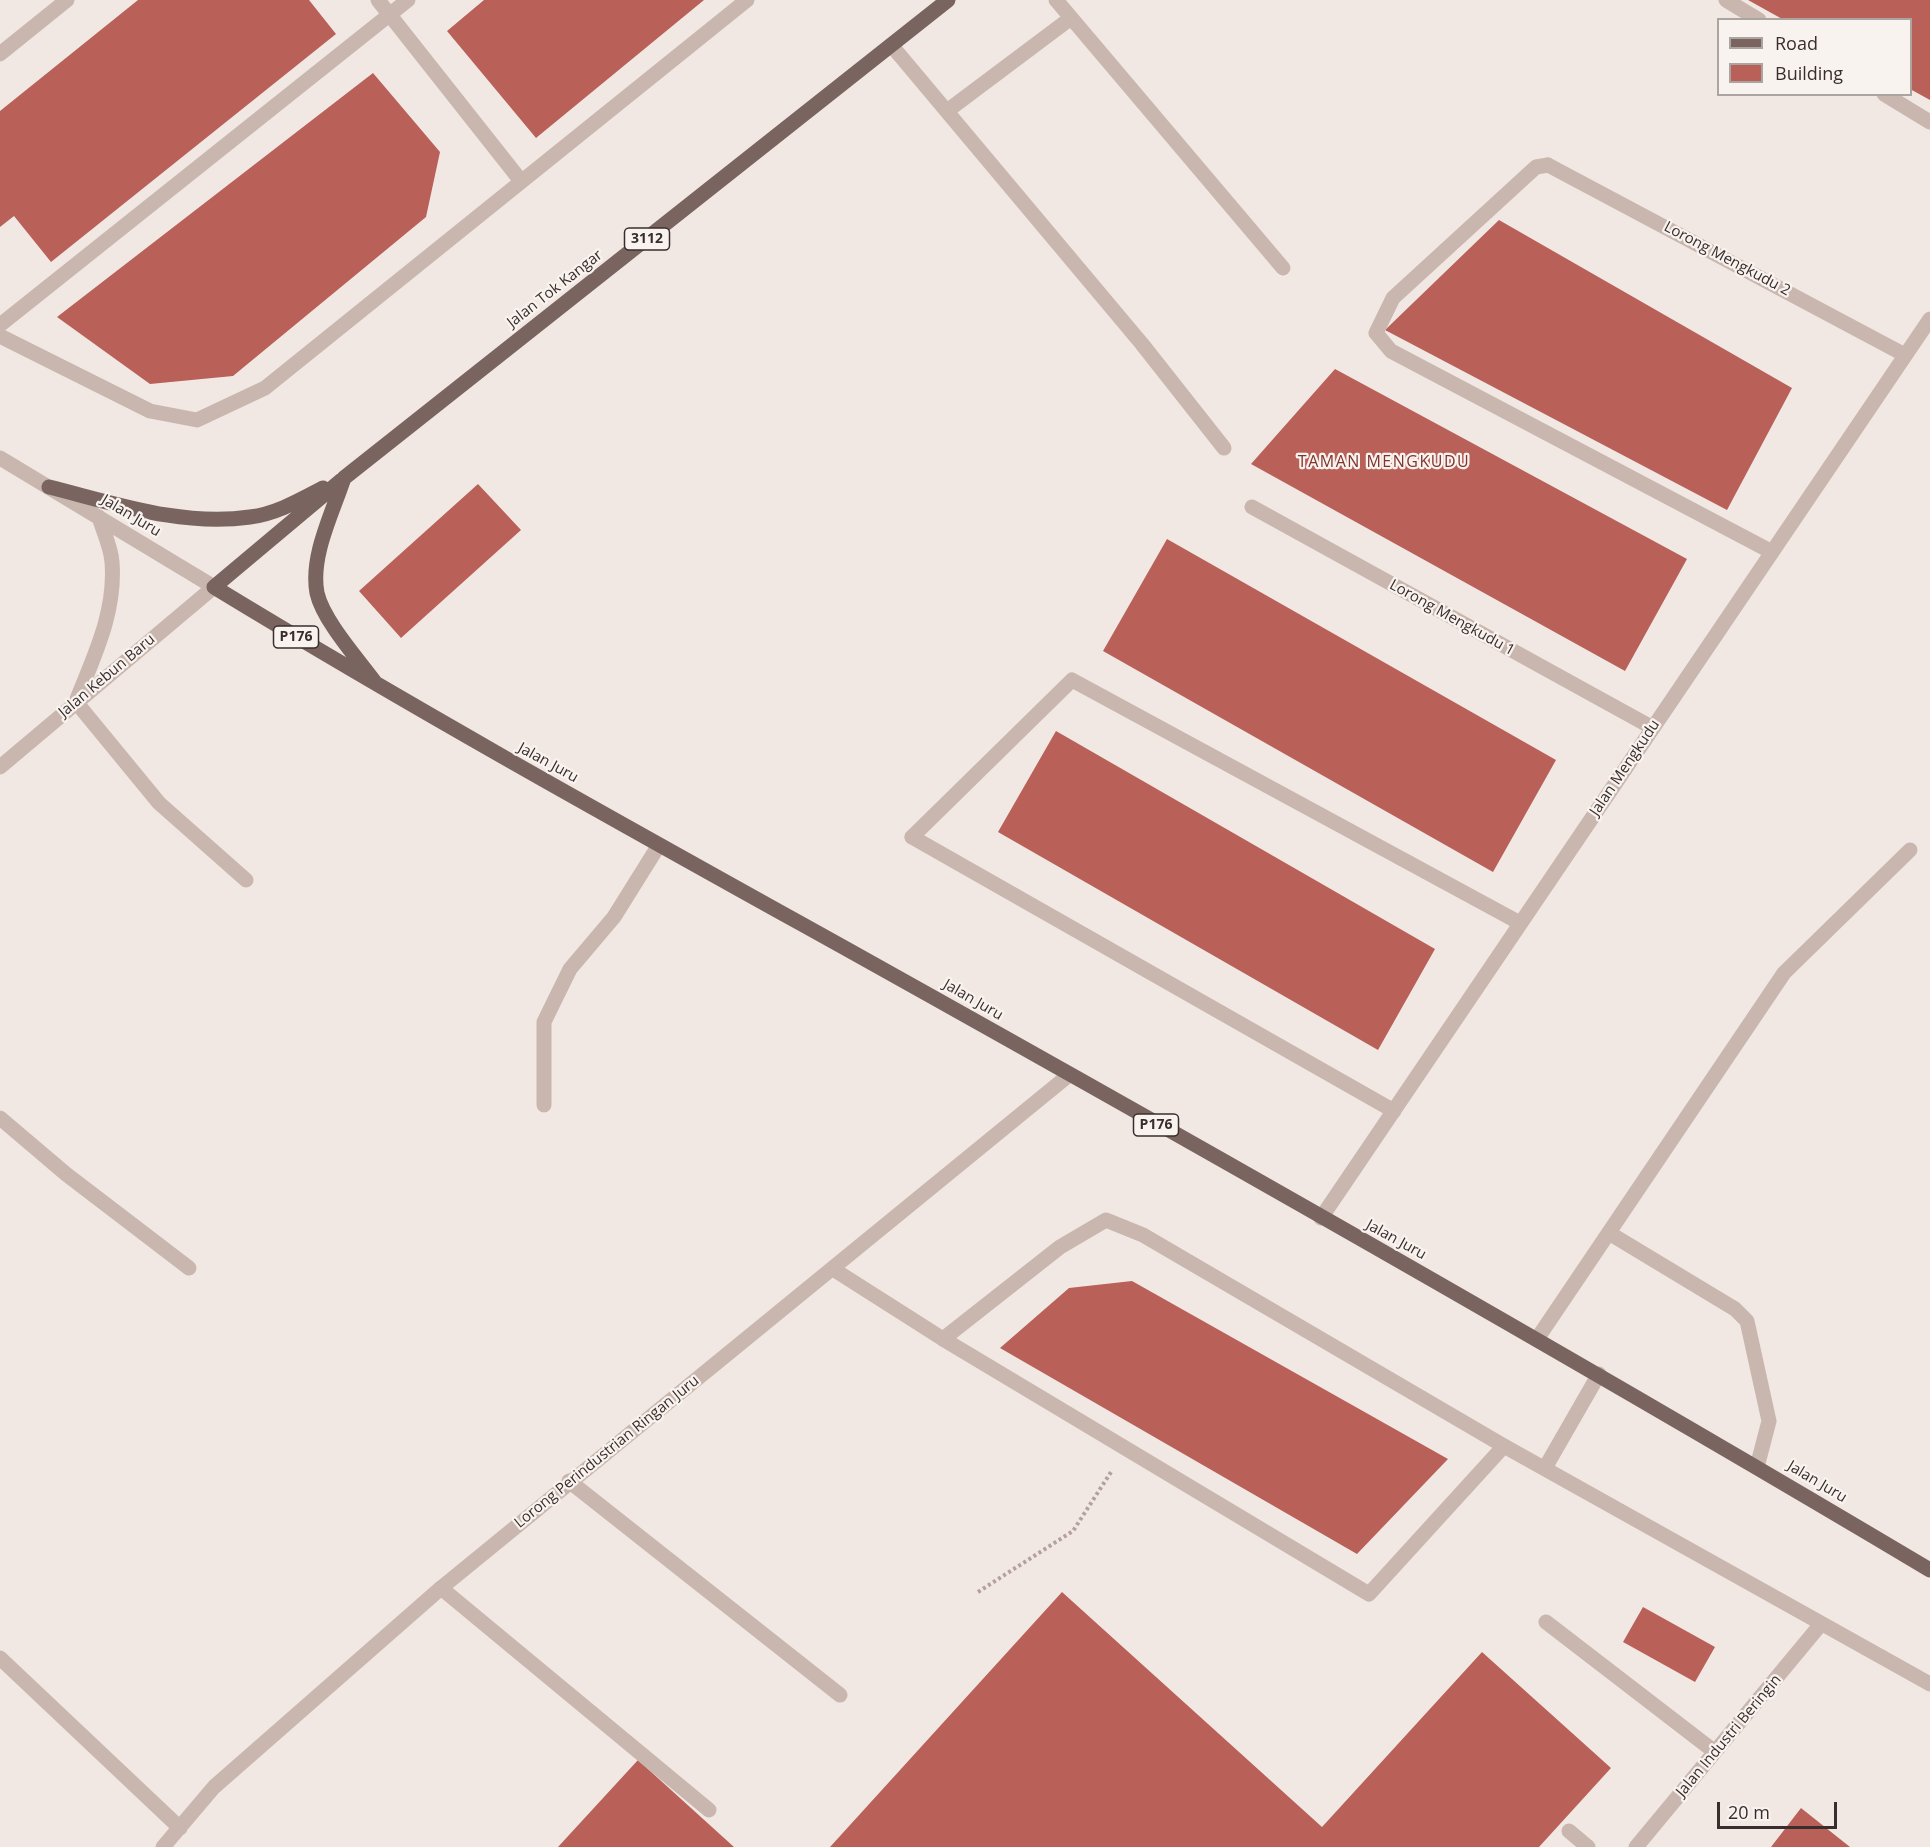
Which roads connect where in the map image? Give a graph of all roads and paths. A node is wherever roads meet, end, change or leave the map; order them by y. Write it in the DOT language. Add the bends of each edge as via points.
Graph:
graph roads {
  1 [pos="67,0"];
  2 [pos="378,0"];
  3 [pos="408,0"];
  4 [pos="747,0"];
  5 [pos="948,0"];
  6 [pos="1056,0"];
  7 [pos="1726,0"];
  8 [pos="389,15"];
  9 [pos="1071,18"];
  10 [pos="1755,18"];
  11 [pos="892,46"];
  12 [pos="0,54"];
  13 [pos="1887,96"];
  14 [pos="947,111"];
  15 [pos="1930,122"];
  16 [pos="521,181"];
  17 [pos="1283,268"];
  18 [pos="1930,318"];
  19 [pos="0,325"];
  20 [pos="0,336"];
  21 [pos="1905,355"];
  22 [pos="1224,448"];
  23 [pos="0,458"];
  24 [pos="345,478"];
  25 [pos="49,487"];
  26 [pos="1252,507"];
  27 [pos="99,517"];
  28 [pos="1772,552"];
  29 [pos="214,587"];
  30 [pos="378,687"];
  31 [pos="76,702"];
  32 [pos="1653,728"];
  33 [pos="0,767"];
  34 [pos="659,845"];
  35 [pos="1910,850"];
  36 [pos="246,880"];
  37 [pos="1521,923"];
  38 [pos="1069,1075"];
  39 [pos="544,1105"];
  40 [pos="1394,1111"];
  41 [pos="0,1118"];
  42 [pos="1321,1218"];
  43 [pos="1609,1233"];
  44 [pos="189,1268"];
  45 [pos="833,1269"];
  46 [pos="943,1339"];
  47 [pos="1537,1339"];
  48 [pos="1599,1374"];
  49 [pos="1504,1446"];
  50 [pos="1126,1449"];
  51 [pos="1757,1467"];
  52 [pos="1545,1468"];
  53 [pos="569,1481"];
  54 [pos="1930,1570"];
  55 [pos="441,1588"];
  56 [pos="978,1592"];
  57 [pos="1546,1622"];
  58 [pos="1821,1624"];
  59 [pos="0,1658"];
  60 [pos="1930,1684"];
  61 [pos="840,1695"];
  62 [pos="1715,1752"];
  63 [pos="709,1810"];
  64 [pos="180,1828"];
  65 [pos="1569,1831"];
  66 [pos="163,1847"];
  67 [pos="1588,1847"];
  68 [pos="1636,1847"];
  1 -- 12 [label="street"];
  2 -- 8 [label="street"];
  3 -- 8 [label="street"];
  4 -- 16 [label="street"];
  5 -- 11 [label="main road, Jalan Tok Kangar / 3112"];
  6 -- 9 [label="street"];
  7 -- 10 [label="street"];
  8 -- 16 [label="street"];
  8 -- 19 [label="street"];
  9 -- 14 [label="street"];
  9 -- 17 [label="street"];
  11 -- 14 [label="street"];
  11 -- 24 [label="main road, Jalan Tok Kangar / 3112"];
  13 -- 15 [label="street"];
  14 -- 22 [label="street"];
  16 -- 20 [label="street" via="265,388 197,420 150,411"];
  18 -- 21 [label="street, Jalan Mengkudu"];
  21 -- 28 [label="street, Jalan Mengkudu"];
  21 -- 28 [label="street, Lorong Mengkudu 2" via="1548,165 1536,167 1394,298 1376,333 1391,351"];
  23 -- 25 [label="street, Jalan Juru / P176"];
  24 -- 25 [label="main road" via="280,509 250,518 176,518"];
  24 -- 29 [label="main road, Jalan Tok Kangar / 3112"];
  24 -- 30 [label="main road" via="322,544 315,574 317,595"];
  25 -- 27 [label="street, Jalan Juru / P176"];
  26 -- 32 [label="street, Lorong Mengkudu 1"];
  27 -- 29 [label="street, Jalan Juru / P176"];
  27 -- 31 [label="street" via="112,560 112,595 105,632"];
  28 -- 32 [label="street, Jalan Mengkudu"];
  29 -- 30 [label="main road, Jalan Juru / P176"];
  29 -- 31 [label="street, Jalan Kebun Baru"];
  30 -- 34 [label="main road, Jalan Juru / P176"];
  31 -- 33 [label="street, Jalan Kebun Baru"];
  31 -- 36 [label="street" via="159,803"];
  32 -- 37 [label="street, Jalan Mengkudu"];
  34 -- 38 [label="main road, Jalan Juru / P176"];
  34 -- 39 [label="street" via="614,917 570,969 544,1022"];
  35 -- 43 [label="street" via="1784,973"];
  37 -- 40 [label="street, Jalan Mengkudu"];
  37 -- 40 [label="street" via="1072,680 912,837"];
  38 -- 42 [label="main road, Jalan Juru / P176"];
  38 -- 45 [label="street, Lorong Perindustrian Ringan Juru"];
  40 -- 42 [label="street, Jalan Mengkudu"];
  41 -- 44 [label="street"];
  42 -- 47 [label="main road, Jalan Juru / P176"];
  43 -- 47 [label="street"];
  43 -- 51 [label="street" via="1735,1309 1747,1321 1769,1421"];
  45 -- 46 [label="street"];
  45 -- 53 [label="street, Lorong Perindustrian Ringan Juru"];
  46 -- 49 [label="street" via="1060,1247 1107,1220 1143,1235"];
  46 -- 50 [label="street"];
  47 -- 48 [label="main road, Jalan Juru / P176"];
  48 -- 51 [label="main road, Jalan Juru / P176"];
  48 -- 52 [label="street"];
  49 -- 50 [label="street" via="1369,1594"];
  49 -- 52 [label="street"];
  50 -- 56 [label="path" via="1074,1531"];
  51 -- 54 [label="main road, Jalan Juru / P176"];
  52 -- 58 [label="street"];
  53 -- 55 [label="street, Lorong Perindustrian Ringan Juru"];
  53 -- 61 [label="street"];
  55 -- 63 [label="street"];
  55 -- 64 [label="street, Lorong Perindustrian Ringan Juru" via="214,1787"];
  57 -- 62 [label="street"];
  58 -- 60 [label="street"];
  58 -- 62 [label="street, Jalan Industri Beringin"];
  59 -- 64 [label="street"];
  62 -- 68 [label="street, Jalan Industri Beringin"];
  64 -- 66 [label="street, Lorong Perindustrian Ringan Juru"];
  65 -- 67 [label="street"];
}
